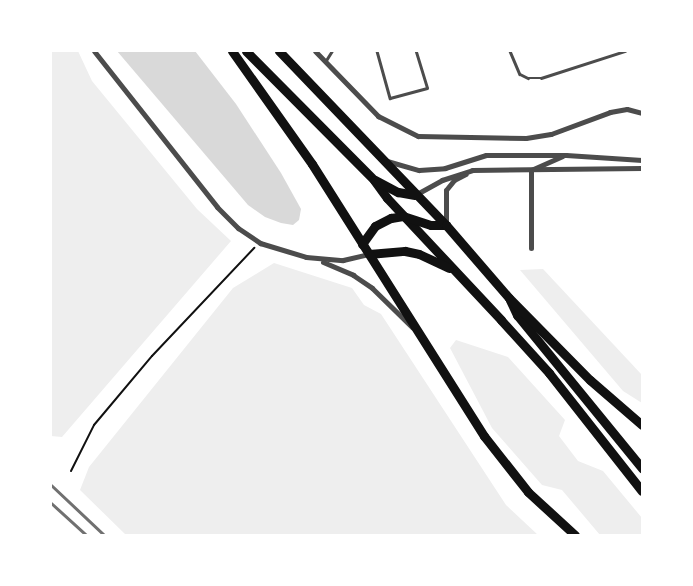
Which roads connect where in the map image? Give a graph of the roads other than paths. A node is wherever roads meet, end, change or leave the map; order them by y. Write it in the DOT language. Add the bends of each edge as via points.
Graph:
graph roads {
  1 [pos="94,51"];
  2 [pos="232,51"];
  3 [pos="246,51"];
  4 [pos="279,51"];
  5 [pos="315,51"];
  6 [pos="332,51"];
  7 [pos="377,51"];
  8 [pos="416,51"];
  9 [pos="510,51"];
  10 [pos="625,51"];
  11 [pos="325,62"];
  12 [pos="642,113"];
  13 [pos="566,155"];
  14 [pos="379,158"];
  15 [pos="642,160"];
  16 [pos="642,168"];
  17 [pos="472,170"];
  18 [pos="531,170"];
  19 [pos="374,180"];
  20 [pos="415,195"];
  21 [pos="403,216"];
  22 [pos="446,225"];
  23 [pos="362,244"];
  24 [pos="531,248"];
  25 [pos="369,254"];
  26 [pos="306,257"];
  27 [pos="456,271"];
  28 [pos="509,298"];
  29 [pos="422,340"];
  30 [pos="642,425"];
  31 [pos="639,465"];
  32 [pos="626,470"];
  33 [pos="642,491"];
  34 [pos="575,535"];
  1 -- 26 [label="street" via="217,207 260,243"];
  2 -- 23 [label="main road" via="312,164"];
  3 -- 19 [label="main road"];
  4 -- 14 [label="main road"];
  5 -- 11 [label="street"];
  6 -- 11 [label="lane"];
  7 -- 8 [label="lane" via="390,98 427,88"];
  9 -- 10 [label="lane" via="520,74 541,78"];
  11 -- 12 [label="street" via="378,116 418,136 526,138 551,134 610,112 627,109"];
  13 -- 14 [label="street" via="486,155 425,170"];
  13 -- 15 [label="street"];
  13 -- 18 [label="street"];
  14 -- 20 [label="main road"];
  16 -- 18 [label="street"];
  17 -- 18 [label="street"];
  17 -- 20 [label="street" via="442,180"];
  17 -- 22 [label="street" via="454,180 446,190"];
  18 -- 24 [label="street"];
  19 -- 20 [label="main road" via="398,192"];
  19 -- 21 [label="main road"];
  20 -- 22 [label="main road"];
  21 -- 22 [label="main road" via="431,225"];
  21 -- 23 [label="main road" via="375,226"];
  21 -- 27 [label="main road"];
  22 -- 28 [label="main road"];
  23 -- 25 [label="main road"];
  25 -- 26 [label="street" via="343,260"];
  25 -- 27 [label="main road" via="389,251 419,254"];
  25 -- 29 [label="main road"];
  26 -- 29 [label="street" via="353,275 392,306"];
  27 -- 32 [label="main road" via="549,373"];
  28 -- 30 [label="main road" via="590,380"];
  28 -- 31 [label="main road" via="517,315"];
  29 -- 34 [label="main road" via="507,469 548,513"];
  31 -- 32 [label="street"];
  32 -- 33 [label="main road"];
}
